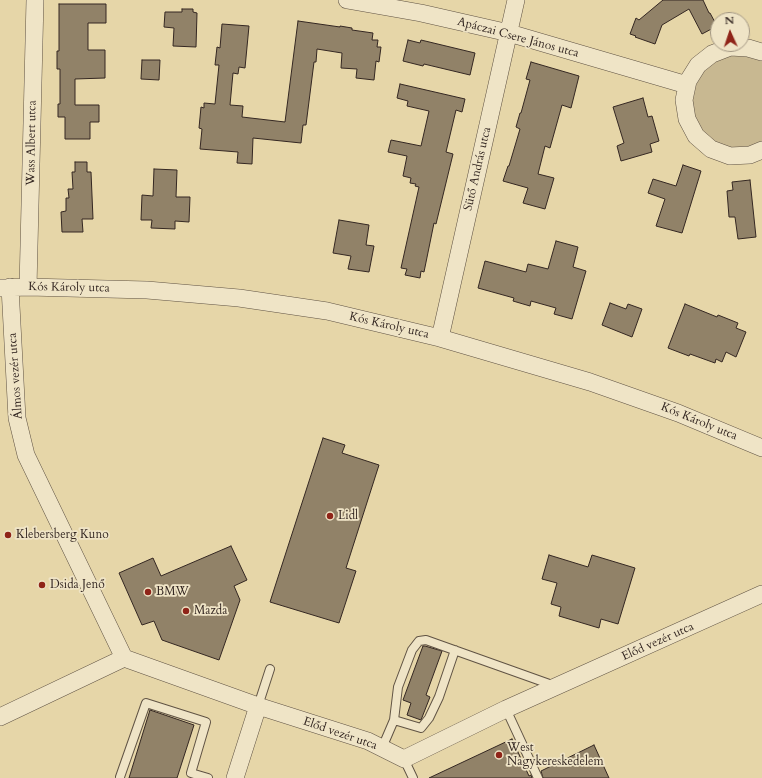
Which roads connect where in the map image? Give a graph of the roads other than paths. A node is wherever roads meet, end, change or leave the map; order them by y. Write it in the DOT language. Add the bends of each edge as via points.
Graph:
graph roads {
  1 [pos="35,0"];
  2 [pos="347,0"];
  3 [pos="516,0"];
  4 [pos="509,33"];
  5 [pos="762,52"];
  6 [pos="687,85"];
  7 [pos="762,150"];
  8 [pos="28,287"];
  9 [pos="5,288"];
  10 [pos="440,338"];
  11 [pos="762,448"];
  12 [pos="762,594"];
  13 [pos="455,650"];
  14 [pos="124,658"];
  15 [pos="270,669"];
  16 [pos="557,686"];
  17 [pos="258,706"];
  18 [pos="506,709"];
  19 [pos="0,717"];
  20 [pos="394,720"];
  21 [pos="382,748"];
  22 [pos="404,759"];
  23 [pos="190,775"];
  24 [pos="120,777"];
  25 [pos="208,778"];
  26 [pos="235,778"];
  27 [pos="413,778"];
  28 [pos="538,778"];
  1 -- 8 [label="street, Wass Albert utca"];
  2 -- 4 [label="street, Apáczai Csere János utca" via="421,13"];
  3 -- 4 [label="street, Sütő András utca"];
  4 -- 6 [label="street, Apáczai Csere János utca"];
  4 -- 10 [label="street, Sütő András utca"];
  5 -- 6 [label="street" via="748,48 730,48 712,54 698,65"];
  6 -- 7 [label="street" via="684,100 687,119 696,136 711,149 730,156 750,155"];
  8 -- 9 [label="street, Kós Károly utca"];
  8 -- 10 [label="street, Kós Károly utca" via="147,290 239,298 327,311"];
  9 -- 14 [label="street, Álmos vezér utca" via="17,418 26,455"];
  10 -- 11 [label="street, Kós Károly utca" via="590,382 678,413"];
  12 -- 16 [label="street, Előd vezér utca"];
  13 -- 16 [label="lane"];
  13 -- 20 [label="lane" via="440,697 421,728"];
  13 -- 20 [label="lane" via="426,640 419,641 412,650 398,687"];
  14 -- 17 [label="street, Előd vezér utca"];
  14 -- 19 [label="street"];
  15 -- 17 [label="lane"];
  16 -- 18 [label="street, Előd vezér utca"];
  17 -- 21 [label="street, Előd vezér utca" via="368,741"];
  17 -- 26 [label="street"];
  18 -- 22 [label="street, Előd vezér utca"];
  18 -- 28 [label="lane"];
  20 -- 21 [label="lane"];
  21 -- 22 [label="street, Előd vezér utca"];
  22 -- 27 [label="lane"];
  23 -- 24 [label="lane" via="206,722 146,703"];
  23 -- 25 [label="lane"];
}
